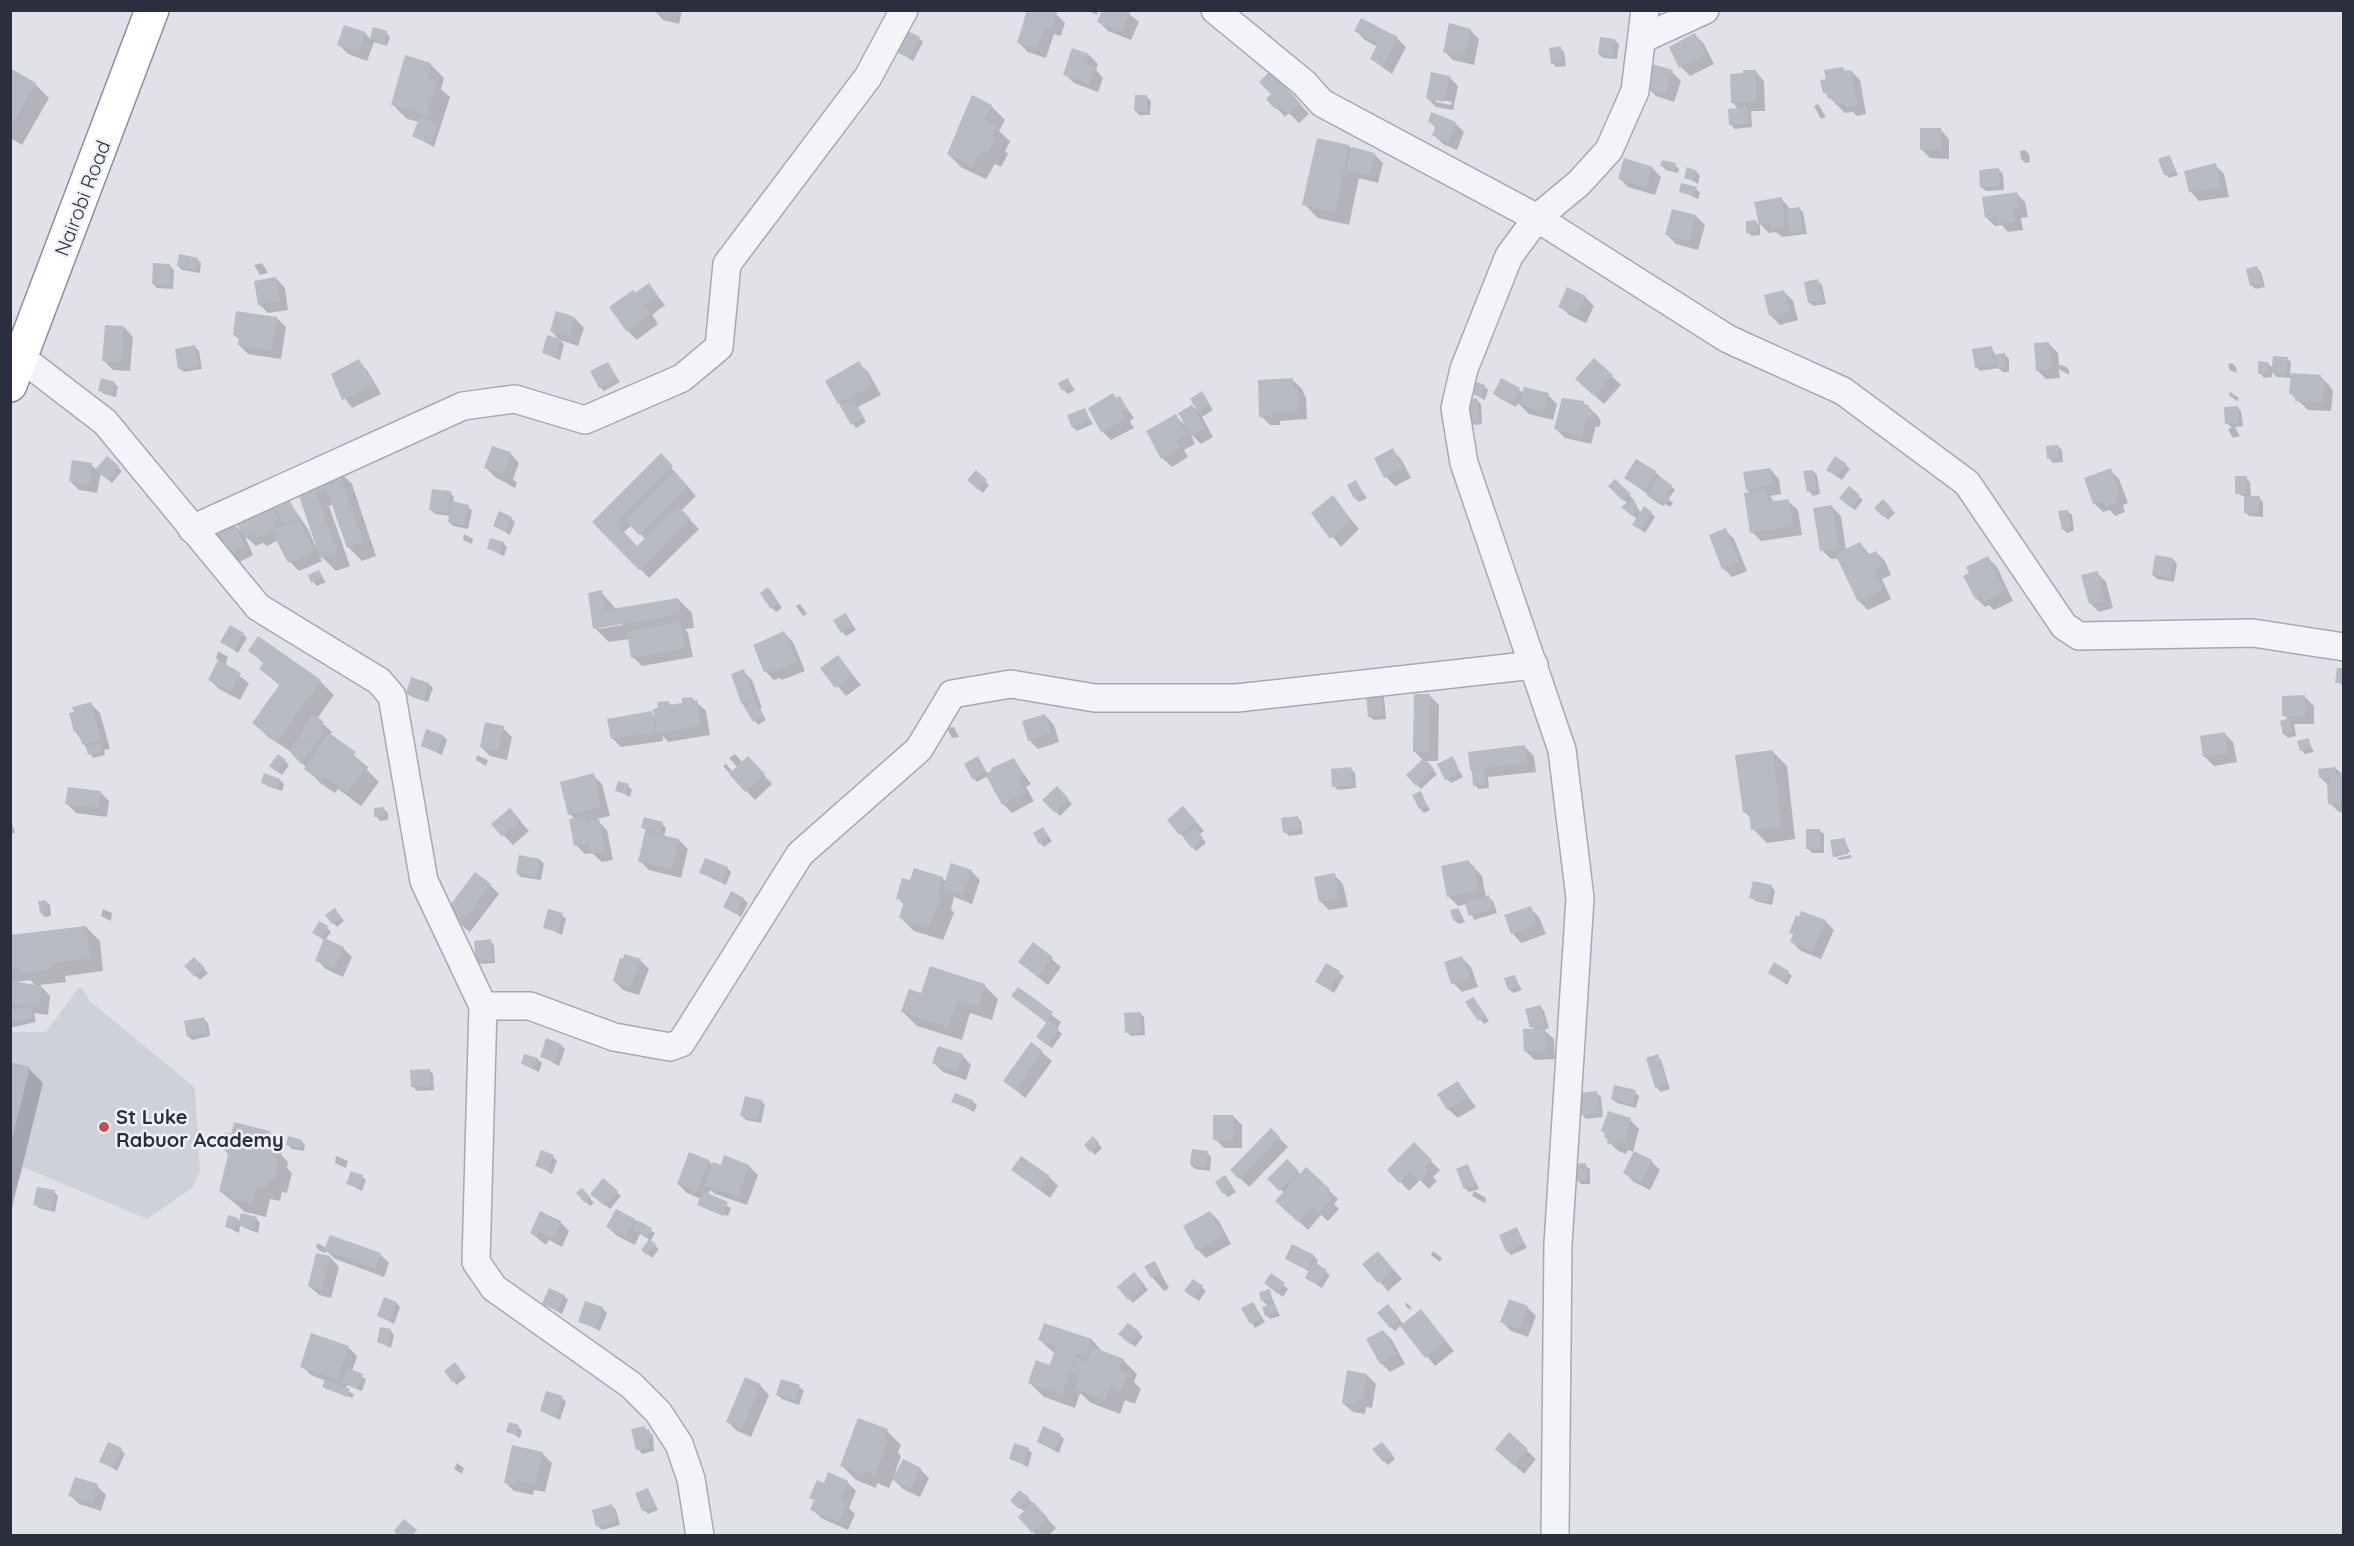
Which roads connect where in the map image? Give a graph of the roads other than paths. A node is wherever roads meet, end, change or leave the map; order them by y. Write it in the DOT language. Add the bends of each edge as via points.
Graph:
graph roads {
  1 [pos="152,10"];
  2 [pos="904,10"];
  3 [pos="1215,10"];
  4 [pos="1646,10"];
  5 [pos="1705,10"];
  6 [pos="1642,39"];
  7 [pos="1537,218"];
  8 [pos="14,364"];
  9 [pos="192,529"];
  10 [pos="2343,647"];
  11 [pos="1534,665"];
  12 [pos="483,1006"];
  13 [pos="700,1536"];
  14 [pos="1555,1536"];
  1 -- 8 [label="highway, Nairobi Road"];
  2 -- 9 [label="street" via="868,77 728,264 719,347 682,378 585,420 515,399 463,406"];
  3 -- 7 [label="street" via="1304,83 1322,104"];
  4 -- 6 [label="street"];
  5 -- 6 [label="street"];
  6 -- 7 [label="street" via="1635,91 1609,150 1579,183"];
  7 -- 10 [label="street" via="1728,339 1843,391 1967,483 2064,626 2079,636 2253,633"];
  7 -- 11 [label="street" via="1509,256 1464,369 1455,408 1464,463"];
  8 -- 9 [label="street" via="105,422"];
  9 -- 12 [label="street" via="258,607 379,681 392,696 424,881"];
  11 -- 12 [label="street" via="1238,698 1095,698 1011,684 951,694 919,749 800,854 681,1042 670,1047 614,1037 530,1006"];
  11 -- 14 [label="street" via="1562,750 1580,898 1558,1244"];
  12 -- 13 [label="street" via="476,1262 494,1288 631,1385 658,1412 679,1444 691,1479"];
}
